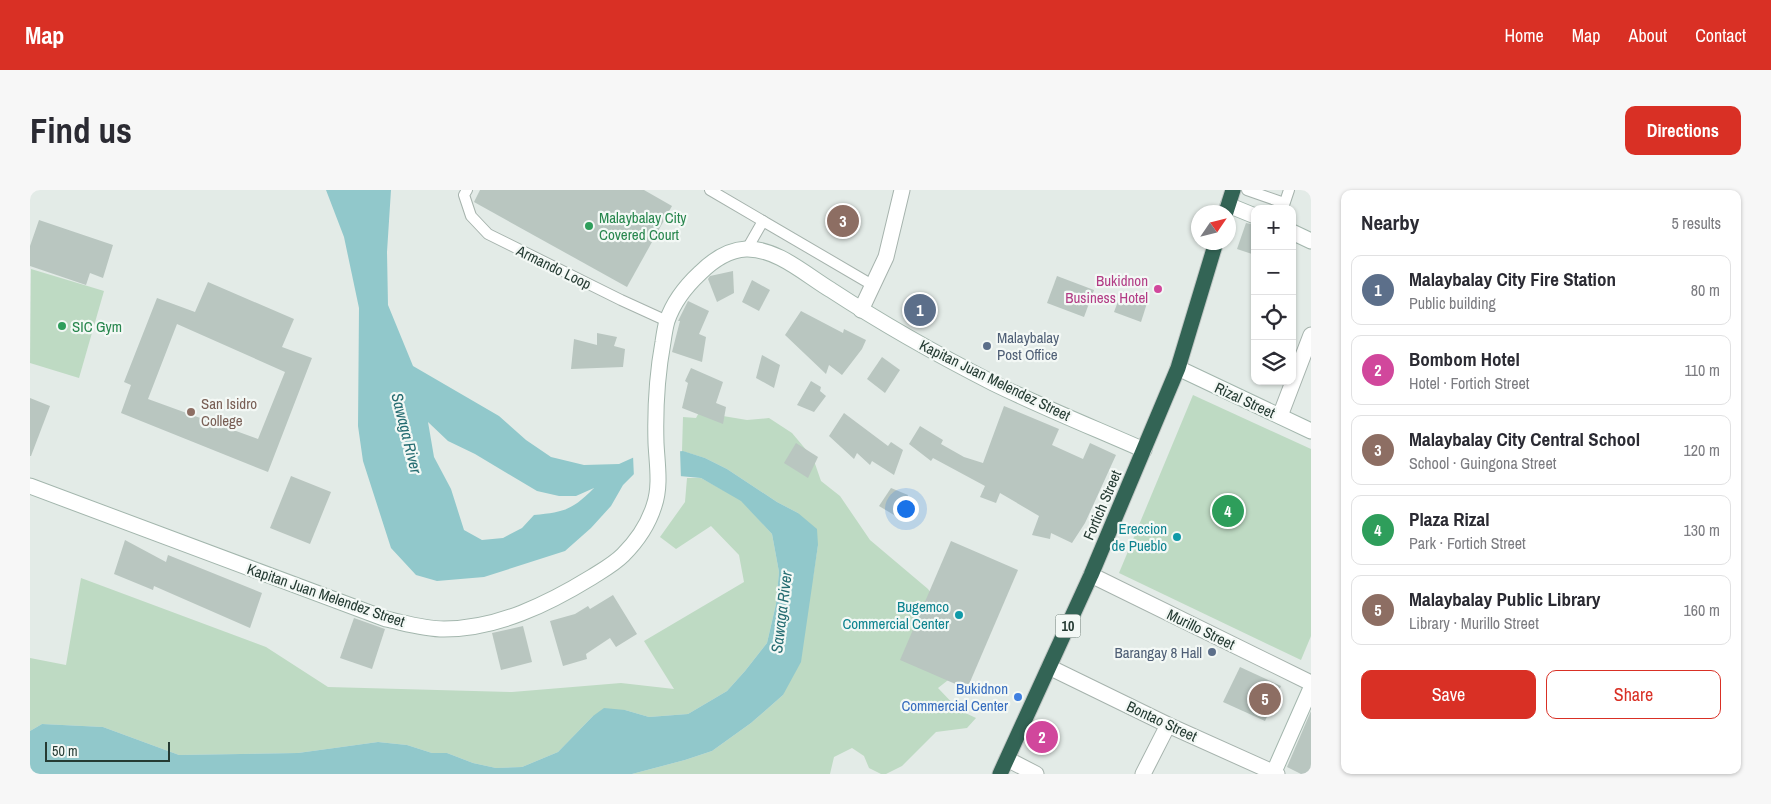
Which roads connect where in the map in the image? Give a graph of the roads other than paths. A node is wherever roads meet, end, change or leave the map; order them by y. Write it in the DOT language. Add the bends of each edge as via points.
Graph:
graph roads {
  1 [pos="467,190"];
  2 [pos="710,190"];
  3 [pos="902,190"];
  4 [pos="1247,190"];
  5 [pos="1289,190"];
  6 [pos="1229,202"];
  7 [pos="1281,205"];
  8 [pos="1283,205"];
  9 [pos="1251,214"];
  10 [pos="763,221"];
  11 [pos="1296,234"];
  12 [pos="1311,240"];
  13 [pos="747,249"];
  14 [pos="1214,250"];
  15 [pos="874,286"];
  16 [pos="861,310"];
  17 [pos="667,321"];
  18 [pos="1311,335"];
  19 [pos="1178,368"];
  20 [pos="1280,416"];
  21 [pos="1311,431"];
  22 [pos="1144,450"];
  23 [pos="30,486"];
  24 [pos="1091,575"];
  25 [pos="1049,667"];
  26 [pos="1311,683"];
  27 [pos="1311,688"];
  28 [pos="1168,725"];
  29 [pos="1007,759"];
  30 [pos="1000,774"];
  31 [pos="1036,774"];
  32 [pos="1143,774"];
  33 [pos="1274,774"];
  1 -- 17 [label="lane, Armando Loop" via="464,196 471,216 488,234"];
  2 -- 10 [label="lane"];
  3 -- 15 [label="main road" via="886,257"];
  4 -- 7 [label="lane"];
  5 -- 8 [label="lane"];
  6 -- 9 [label="main road"];
  10 -- 13 [label="lane"];
  10 -- 15 [label="lane"];
  11 -- 12 [label="main road"];
  13 -- 16 [label="main road, Kapitan Juan Melendez Street" via="781,259"];
  13 -- 17 [label="main road, Kapitan Juan Melendez Street" via="724,255 706,267 689,283"];
  14 -- 19 [label="highway, Fortich Street / 10"];
  15 -- 16 [label="main road"];
  16 -- 22 [label="main road, Kapitan Juan Melendez Street" via="996,384"];
  17 -- 23 [label="main road, Kapitan Juan Melendez Street" via="657,386 658,492 646,525 621,558 603,570 548,602 492,622 442,629 386,619"];
  18 -- 20 [label="main road"];
  19 -- 20 [label="main road, Rizal Street"];
  19 -- 22 [label="highway, Fortich Street / 10"];
  20 -- 21 [label="main road, Rizal Street"];
  22 -- 24 [label="highway, Fortich Street / 10"];
  24 -- 25 [label="highway, Fortich Street / 10"];
  24 -- 26 [label="main road, Murillo Street"];
  25 -- 28 [label="main road, Bontao Street"];
  25 -- 29 [label="highway, Fortich Street / 10"];
  27 -- 33 [label="main road"];
  28 -- 32 [label="main road"];
  28 -- 33 [label="main road, Bontao Street"];
  29 -- 30 [label="highway, Fortich Street / 10"];
  29 -- 31 [label="main road"];
}
